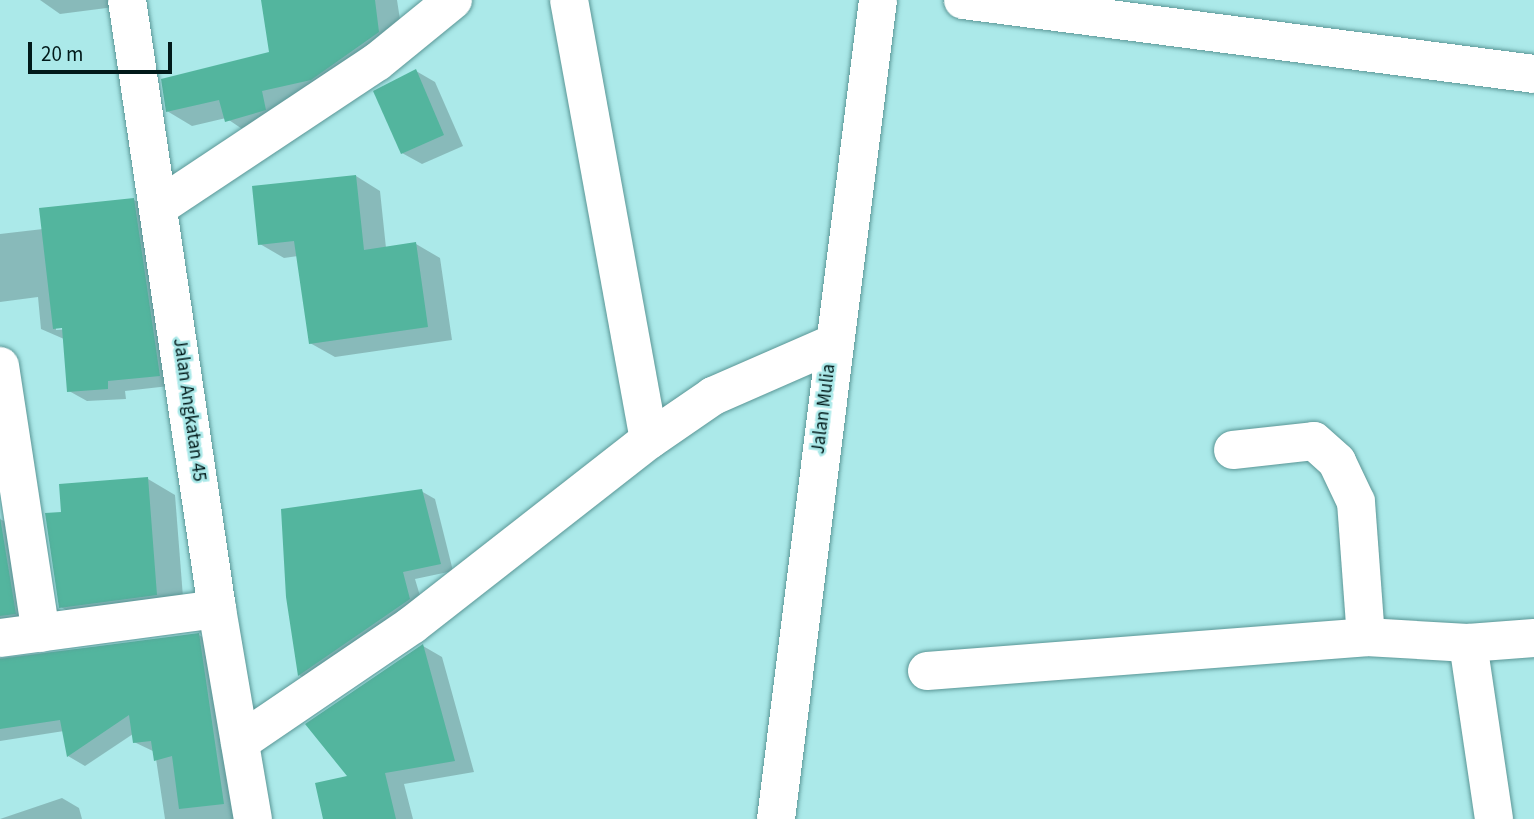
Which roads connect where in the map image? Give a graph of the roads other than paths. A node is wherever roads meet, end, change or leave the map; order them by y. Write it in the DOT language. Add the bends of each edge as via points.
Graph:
graph roads {
  1 [pos="127,0"];
  2 [pos="453,0"];
  3 [pos="569,0"];
  4 [pos="878,0"];
  5 [pos="963,0"];
  6 [pos="1534,74"];
  7 [pos="160,206"];
  8 [pos="832,344"];
  9 [pos="0,366"];
  10 [pos="649,440"];
  11 [pos="1233,450"];
  12 [pos="217,609"];
  13 [pos="41,633"];
  14 [pos="1366,637"];
  15 [pos="0,638"];
  16 [pos="1534,638"];
  17 [pos="1468,643"];
  18 [pos="927,671"];
  19 [pos="240,742"];
  20 [pos="253,819"];
  21 [pos="776,819"];
  22 [pos="1494,819"];
  1 -- 7 [label="street, Jalan Angkatan 45"];
  2 -- 7 [label="street" via="377,62"];
  3 -- 10 [label="street"];
  4 -- 8 [label="street, Jalan Mulia"];
  5 -- 6 [label="street"];
  7 -- 12 [label="street, Jalan Angkatan 45"];
  8 -- 10 [label="street" via="713,396"];
  8 -- 21 [label="street, Jalan Mulia"];
  9 -- 13 [label="street"];
  10 -- 19 [label="street" via="412,625"];
  11 -- 14 [label="street" via="1314,441 1337,462 1356,502"];
  12 -- 13 [label="street"];
  12 -- 19 [label="street, Jalan Angkatan 45"];
  13 -- 15 [label="street"];
  14 -- 17 [label="street"];
  14 -- 18 [label="street"];
  16 -- 17 [label="street"];
  17 -- 22 [label="street"];
  19 -- 20 [label="street, Jalan Angkatan 45"];
}
